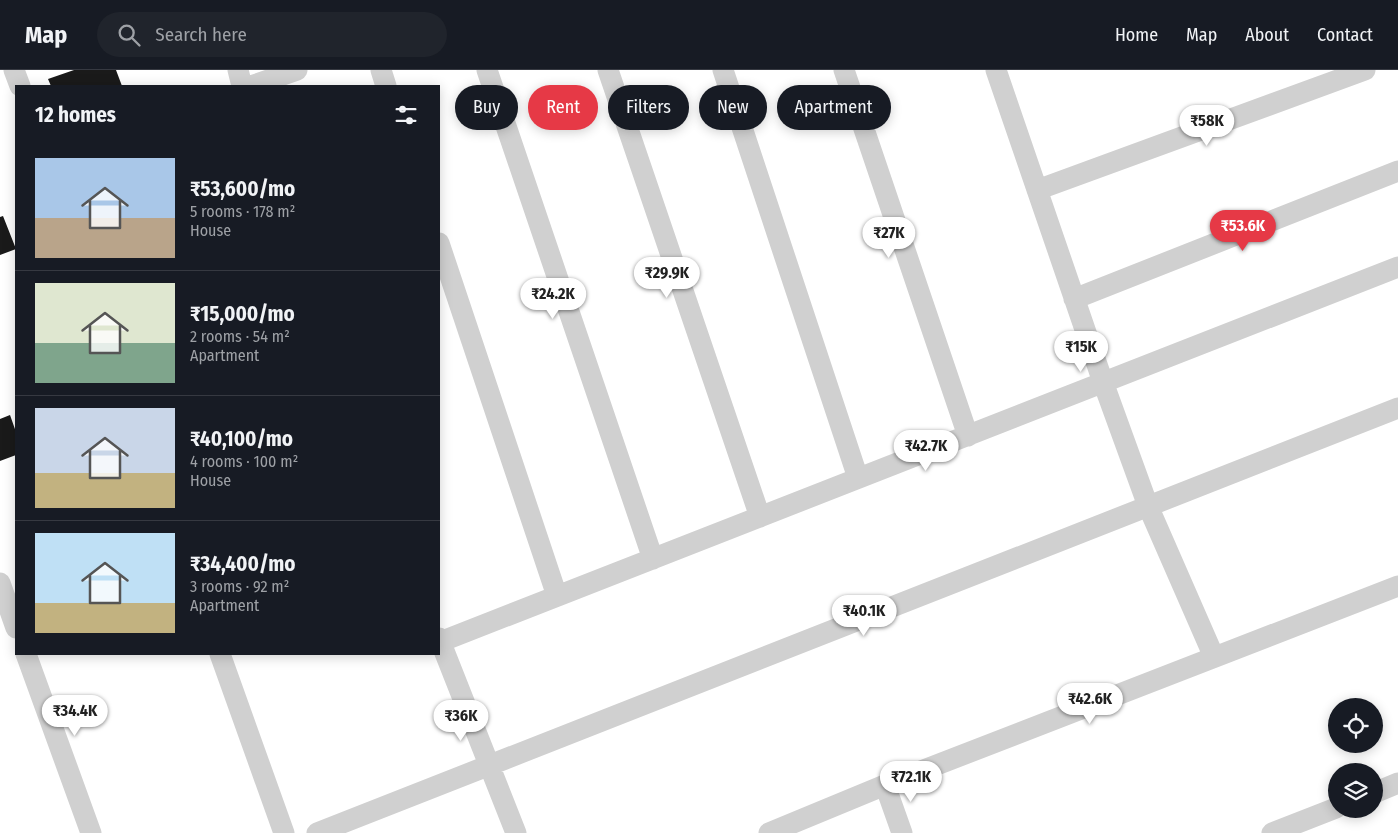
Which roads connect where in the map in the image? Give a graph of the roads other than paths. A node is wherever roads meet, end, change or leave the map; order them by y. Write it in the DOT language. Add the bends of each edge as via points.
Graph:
graph roads {
  1 [pos="14,70"];
  2 [pos="238,70"];
  3 [pos="297,70"];
  4 [pos="381,70"];
  5 [pos="486,70"];
  6 [pos="608,70"];
  7 [pos="723,70"];
  8 [pos="844,70"];
  9 [pos="996,70"];
  10 [pos="1365,70"];
  11 [pos="20,85"];
  12 [pos="242,85"];
  13 [pos="254,85"];
  14 [pos="386,85"];
  15 [pos="1398,171"];
  16 [pos="1037,190"];
  17 [pos="440,247"];
  18 [pos="1398,267"];
  19 [pos="1074,299"];
  20 [pos="1103,382"];
  21 [pos="1398,408"];
  22 [pos="968,436"];
  23 [pos="858,478"];
  24 [pos="1148,506"];
  25 [pos="760,517"];
  26 [pos="653,559"];
  27 [pos="0,583"];
  28 [pos="1398,586"];
  29 [pos="557,596"];
  30 [pos="15,625"];
  31 [pos="440,640"];
  32 [pos="26,655"];
  33 [pos="220,655"];
  34 [pos="1214,658"];
  35 [pos="490,764"];
  36 [pos="1398,783"];
  37 [pos="886,785"];
  38 [pos="1383,789"];
  39 [pos="1328,811"];
  40 [pos="91,833"];
  41 [pos="284,833"];
  42 [pos="317,833"];
  43 [pos="516,833"];
  44 [pos="769,833"];
  45 [pos="902,833"];
  46 [pos="1272,833"];
  1 -- 11 [label="street"];
  2 -- 12 [label="street"];
  3 -- 13 [label="street"];
  4 -- 14 [label="street"];
  5 -- 26 [label="street"];
  6 -- 25 [label="street"];
  7 -- 23 [label="street"];
  8 -- 22 [label="street"];
  9 -- 16 [label="street"];
  10 -- 16 [label="street"];
  15 -- 19 [label="street"];
  16 -- 19 [label="street"];
  17 -- 29 [label="street"];
  18 -- 20 [label="street"];
  19 -- 20 [label="street"];
  20 -- 22 [label="street"];
  20 -- 24 [label="street"];
  21 -- 24 [label="street"];
  22 -- 23 [label="street"];
  23 -- 25 [label="street"];
  24 -- 34 [label="street"];
  24 -- 35 [label="street"];
  25 -- 26 [label="street"];
  26 -- 29 [label="street"];
  27 -- 30 [label="street"];
  28 -- 34 [label="street"];
  29 -- 31 [label="street"];
  31 -- 35 [label="street"];
  32 -- 40 [label="street"];
  33 -- 41 [label="street"];
  34 -- 37 [label="street"];
  35 -- 42 [label="street"];
  35 -- 43 [label="street"];
  36 -- 38 [label="street"];
  37 -- 44 [label="street"];
  37 -- 45 [label="street"];
  39 -- 46 [label="street"];
}
